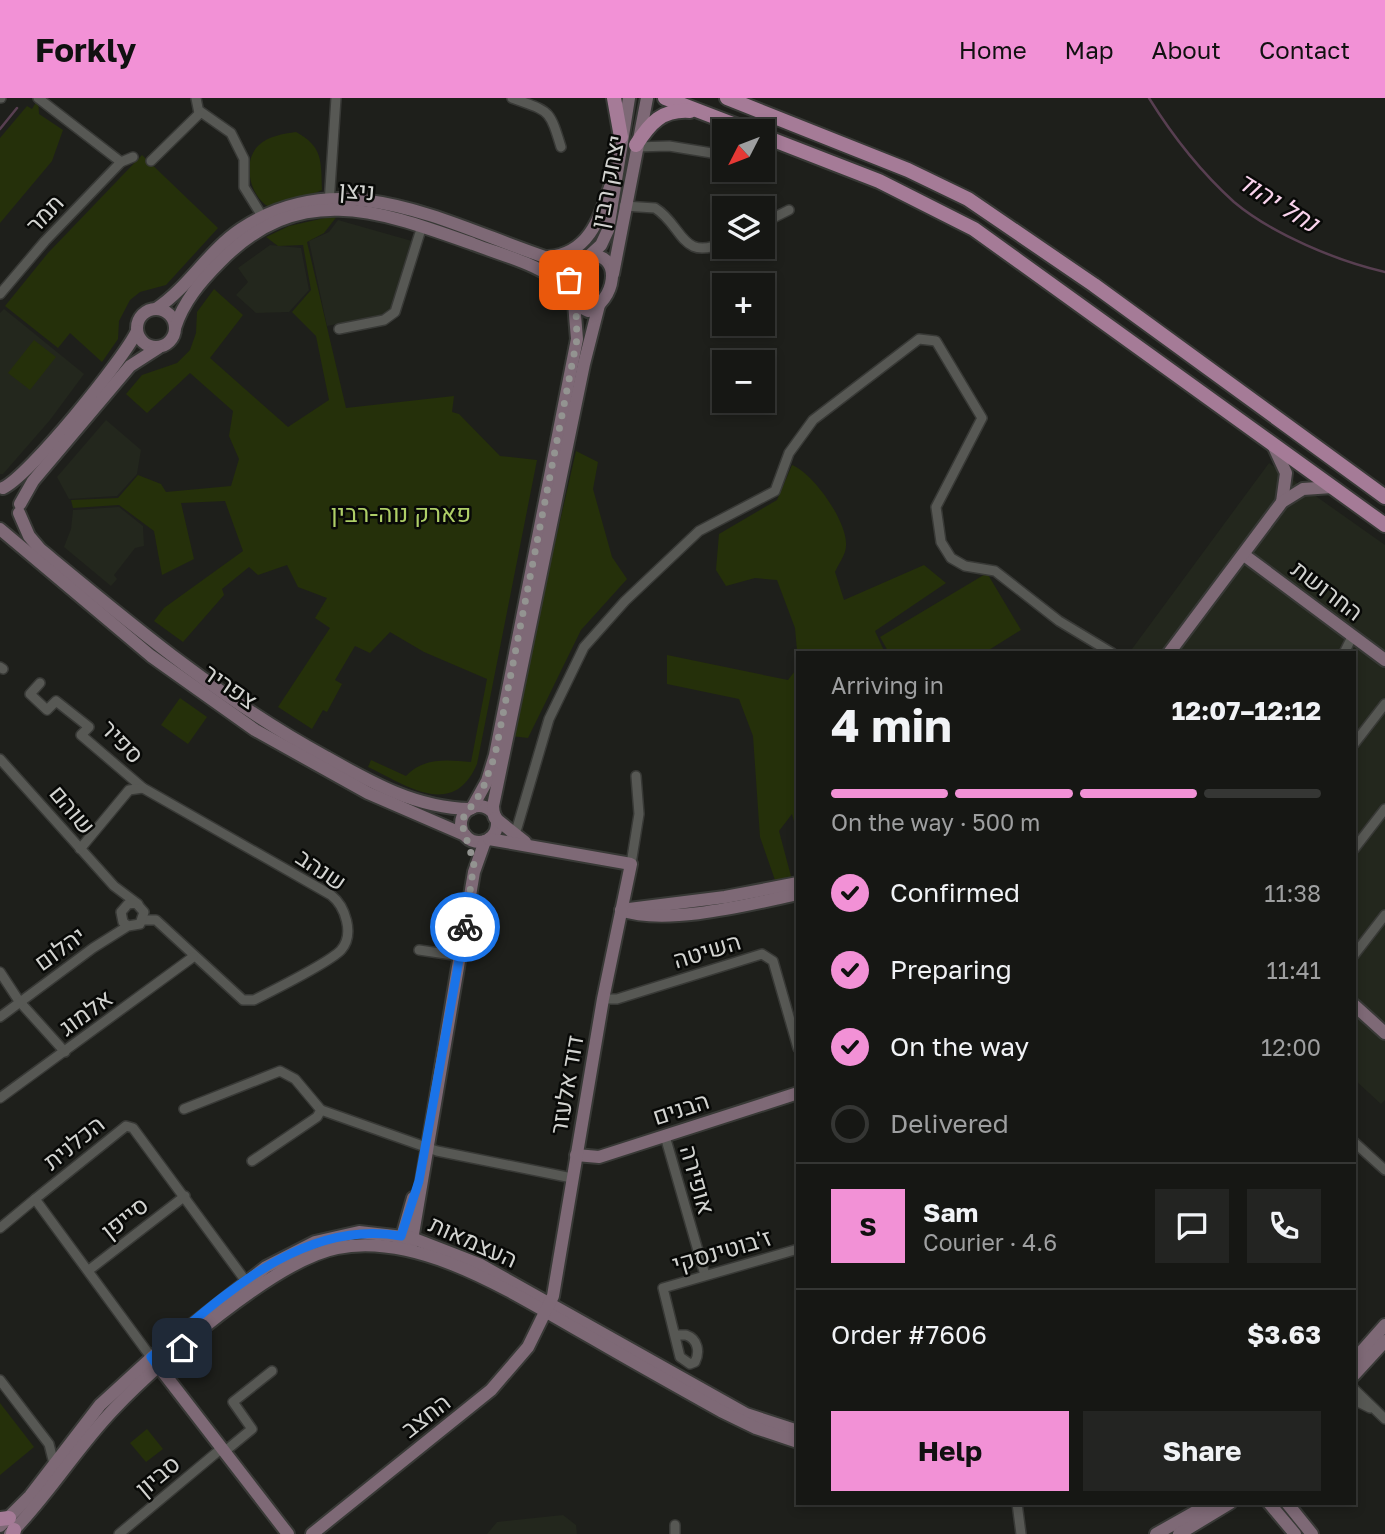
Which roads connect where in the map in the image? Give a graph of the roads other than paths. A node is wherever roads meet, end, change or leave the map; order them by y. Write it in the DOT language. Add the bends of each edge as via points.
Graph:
graph roads {
  1 [pos="37,98"];
  2 [pos="196,98"];
  3 [pos="336,98"];
  4 [pos="512,98"];
  5 [pos="614,98"];
  6 [pos="629,98"];
  7 [pos="646,98"];
  8 [pos="665,98"];
  9 [pos="727,98"];
  10 [pos="702,111"];
  11 [pos="199,113"];
  12 [pos="722,119"];
  13 [pos="621,137"];
  14 [pos="775,141"];
  15 [pos="636,146"];
  16 [pos="561,147"];
  17 [pos="712,153"];
  18 [pos="133,157"];
  19 [pos="619,160"];
  20 [pos="151,161"];
  21 [pos="121,162"];
  22 [pos="329,204"];
  23 [pos="624,206"];
  24 [pos="789,210"];
  25 [pos="262,216"];
  26 [pos="775,217"];
  27 [pos="422,226"];
  28 [pos="712,248"];
  29 [pos="543,257"];
  30 [pos="583,259"];
  31 [pos="613,274"];
  32 [pos="569,290"];
  33 [pos="0,294"];
  34 [pos="574,303"];
  35 [pos="599,305"];
  36 [pos="156,309"];
  37 [pos="175,328"];
  38 [pos="339,329"];
  39 [pos="137,331"];
  40 [pos="158,348"];
  41 [pos="1273,445"];
  42 [pos="1332,488"];
  43 [pos="1,489"];
  44 [pos="1385,497"];
  45 [pos="1282,502"];
  46 [pos="20,508"];
  47 [pos="1385,526"];
  48 [pos="0,527"];
  49 [pos="1244,555"];
  50 [pos="1352,637"];
  51 [pos="1109,651"];
  52 [pos="1171,651"];
  53 [pos="1344,651"];
  54 [pos="1385,660"];
  55 [pos="40,683"];
  56 [pos="1385,704"];
  57 [pos="1356,741"];
  58 [pos="0,759"];
  59 [pos="636,776"];
  60 [pos="143,788"];
  61 [pos="471,808"];
  62 [pos="1385,809"];
  63 [pos="495,817"];
  64 [pos="465,836"];
  65 [pos="510,838"];
  66 [pos="487,840"];
  67 [pos="1356,846"];
  68 [pos="80,849"];
  69 [pos="631,864"];
  70 [pos="474,872"];
  71 [pos="796,883"];
  72 [pos="114,886"];
  73 [pos="796,894"];
  74 [pos="139,905"];
  75 [pos="621,910"];
  76 [pos="1385,915"];
  77 [pos="124,918"];
  78 [pos="143,920"];
  79 [pos="419,950"];
  80 [pos="1356,952"];
  81 [pos="460,956"];
  82 [pos="193,957"];
  83 [pos="0,972"];
  84 [pos="603,999"];
  85 [pos="19,1000"];
  86 [pos="1356,1006"];
  87 [pos="0,1017"];
  88 [pos="1382,1025"];
  89 [pos="796,1041"];
  90 [pos="65,1052"];
  91 [pos="796,1094"];
  92 [pos="0,1098"];
  93 [pos="184,1109"];
  94 [pos="321,1110"];
  95 [pos="665,1136"];
  96 [pos="1356,1144"];
  97 [pos="426,1148"];
  98 [pos="576,1154"];
  99 [pos="252,1161"];
  100 [pos="1385,1170"];
  101 [pos="572,1178"];
  102 [pos="185,1196"];
  103 [pos="35,1199"];
  104 [pos="0,1227"];
  105 [pos="407,1237"];
  106 [pos="796,1250"];
  107 [pos="404,1252"];
  108 [pos="89,1270"];
  109 [pos="705,1275"];
  110 [pos="249,1287"];
  111 [pos="549,1309"];
  112 [pos="1385,1325"];
  113 [pos="676,1335"];
  114 [pos="1385,1341"];
  115 [pos="1356,1358"];
  116 [pos="155,1363"];
  117 [pos="272,1371"];
  118 [pos="1356,1373"];
  119 [pos="0,1380"];
  120 [pos="1356,1391"];
  121 [pos="1356,1401"];
  122 [pos="1375,1410"];
  123 [pos="1385,1419"];
  124 [pos="796,1430"];
  125 [pos="796,1441"];
  126 [pos="49,1444"];
  127 [pos="68,1445"];
  128 [pos="223,1450"];
  129 [pos="54,1464"];
  130 [pos="1017,1505"];
  131 [pos="1207,1505"];
  132 [pos="1229,1505"];
  133 [pos="1289,1505"];
  134 [pos="1271,1507"];
  135 [pos="8,1527"];
  136 [pos="119,1534"];
  137 [pos="288,1534"];
  138 [pos="312,1534"];
  139 [pos="1021,1534"];
  140 [pos="1156,1534"];
  141 [pos="1179,1534"];
  142 [pos="1295,1534"];
  143 [pos="1312,1534"];
  1 -- 21 [label="street"];
  2 -- 11 [label="street"];
  3 -- 22 [label="street"];
  4 -- 16 [label="street" via="551,116"];
  5 -- 13 [label="main road"];
  6 -- 13 [label="street, יצחק רבין"];
  7 -- 15 [label="street, יצחק רבין"];
  8 -- 10 [label="main road"];
  9 -- 44 [label="main road" via="908,170 968,199"];
  10 -- 12 [label="main road"];
  10 -- 15 [label="main road" via="660,116"];
  11 -- 20 [label="street"];
  11 -- 25 [label="street" via="230,133 244,159 244,187"];
  13 -- 19 [label="street, יצחק רבין"];
  14 -- 41 [label="main road" via="879,181 974,229"];
  15 -- 17 [label="street"];
  15 -- 23 [label="street, יצחק רבין"];
  18 -- 21 [label="street, תמר"];
  19 -- 29 [label="street" via="591,234 568,253"];
  19 -- 30 [label="street, יצחק רבין" via="606,235"];
  21 -- 33 [label="street, תמר"];
  22 -- 25 [label="street, ניצן" via="290,206"];
  22 -- 27 [label="street, ניצן"];
  22 -- 29 [label="street, ניצן" via="352,197 397,205"];
  22 -- 37 [label="street, ניצן" via="282,220 243,242 191,295"];
  23 -- 28 [label="street" via="655,208 684,240 698,248"];
  23 -- 31 [label="street, יצחק רבין"];
  24 -- 26 [label="street"];
  25 -- 36 [label="street, ניצן" via="228,238 179,292"];
  27 -- 32 [label="street, ניצן" via="539,268"];
  27 -- 38 [label="street" via="395,312 384,320"];
  29 -- 30 [label="street, ניצן" via="566,263"];
  30 -- 31 [label="street" via="604,259"];
  30 -- 32 [label="street" via="570,273"];
  31 -- 35 [label="street" via="608,294"];
  32 -- 34 [label="street"];
  34 -- 35 [label="street" via="588,311"];
  34 -- 61 [label="street" via="577,339 520,629 490,773"];
  35 -- 63 [label="street" via="493,806"];
  36 -- 37 [label="street" via="169,314"];
  36 -- 39 [label="street" via="142,314"];
  37 -- 40 [label="street" via="172,340"];
  39 -- 40 [label="street" via="143,343"];
  39 -- 43 [label="street" via="119,362 27,470"];
  40 -- 46 [label="street" via="130,366 33,481"];
  41 -- 42 [label="main road"];
  41 -- 45 [label="street" via="1286,473"];
  42 -- 45 [label="street" via="1303,489"];
  42 -- 47 [label="main road"];
  43 -- 46 [label="street, צפריר" via="15,494"];
  45 -- 49 [label="street"];
  46 -- 48 [label="street" via="13,521"];
  46 -- 61 [label="street, צפריר" via="29,536 40,549 182,666 240,706 384,788 431,806"];
  48 -- 64 [label="street, צפריר" via="161,664 244,723 352,785"];
  49 -- 50 [label="street, החרושת"];
  49 -- 52 [label="street"];
  50 -- 53 [label="street"];
  50 -- 54 [label="street, החרושת"];
  51 -- 65 [label="street" via="1059,621 995,571 958,563 945,550 936,507 982,418 936,341 919,339 813,420 789,453 775,491 699,531 584,647 549,719"];
  55 -- 60 [label="street, ספיר" via="30,694 47,710 56,701 89,727 81,735"];
  56 -- 57 [label="street"];
  58 -- 68 [label="street, שוהם"];
  59 -- 69 [label="street" via="639,814"];
  60 -- 68 [label="street" via="129,790"];
  60 -- 82 [label="street, שנהב" via="331,895 346,914 341,950 254,1000 235,996"];
  61 -- 63 [label="street" via="486,808"];
  61 -- 64 [label="street" via="461,821"];
  62 -- 67 [label="street"];
  63 -- 65 [label="street"];
  63 -- 66 [label="street" via="495,831"];
  64 -- 66 [label="street" via="475,842"];
  64 -- 70 [label="street"];
  65 -- 66 [label="street"];
  65 -- 69 [label="street"];
  66 -- 70 [label="street"];
  68 -- 72 [label="street, שוהם"];
  69 -- 75 [label="street, דוד אלעזר"];
  70 -- 81 [label="street"];
  71 -- 75 [label="street"];
  72 -- 74 [label="street, שוהם"];
  72 -- 77 [label="street, שוהם"];
  73 -- 75 [label="street" via="661,916"];
  74 -- 77 [label="street" via="128,904"];
  74 -- 78 [label="street"];
  75 -- 84 [label="street, דוד אלעזר"];
  76 -- 80 [label="street"];
  77 -- 78 [label="street" via="137,926"];
  77 -- 85 [label="street, יהלום" via="109,938"];
  78 -- 82 [label="street, שנהב" via="156,920"];
  79 -- 81 [label="street"];
  81 -- 97 [label="street"];
  82 -- 90 [label="street, אלמוג"];
  83 -- 85 [label="street"];
  84 -- 89 [label="street, השיטה" via="617,999 762,954 774,961"];
  84 -- 98 [label="street, דוד אלעזר"];
  85 -- 87 [label="street, יהלום"];
  85 -- 90 [label="street"];
  86 -- 88 [label="street"];
  90 -- 92 [label="street, אלמוג"];
  91 -- 95 [label="street, הבנים"];
  93 -- 94 [label="street" via="280,1071 295,1079"];
  94 -- 97 [label="street"];
  94 -- 99 [label="street" via="310,1124"];
  95 -- 98 [label="street, הבנים" via="599,1157"];
  95 -- 109 [label="street, אופירה"];
  96 -- 100 [label="street"];
  97 -- 101 [label="street"];
  97 -- 105 [label="street"];
  98 -- 101 [label="street, דוד אלעזר"];
  101 -- 111 [label="street, דוד אלעזר"];
  102 -- 103 [label="street, הכלנית" via="133,1128 125,1126"];
  102 -- 108 [label="street, סייפן"];
  102 -- 110 [label="street, הכלנית"];
  103 -- 104 [label="street"];
  103 -- 108 [label="street, הכלנית"];
  105 -- 107 [label="street"];
  105 -- 110 [label="street, העצמאות" via="368,1232 326,1238 300,1248"];
  105 -- 111 [label="street, העצמאות" via="480,1264"];
  106 -- 109 [label="street, ז'בוטינסקי"];
  107 -- 110 [label="street, העצמאות" via="354,1246 321,1252"];
  107 -- 111 [label="street, העצמאות" via="477,1275"];
  108 -- 116 [label="street, הכלנית"];
  109 -- 113 [label="street, ז'בוטינסקי" via="663,1288"];
  110 -- 116 [label="street, העצמאות"];
  111 -- 124 [label="street, העצמאות" via="746,1414"];
  111 -- 125 [label="street, העצמאות" via="721,1411"];
  111 -- 138 [label="street, החצב" via="522,1355 491,1390"];
  112 -- 115 [label="street"];
  114 -- 118 [label="street"];
  116 -- 127 [label="street, העצמאות" via="100,1405"];
  116 -- 128 [label="street"];
  116 -- 135 [label="street, העצמאות"];
  117 -- 128 [label="street, סביון" via="233,1402 253,1429"];
  119 -- 126 [label="street"];
  120 -- 122 [label="street"];
  121 -- 122 [label="street"];
  122 -- 123 [label="street"];
  126 -- 127 [label="street"];
  126 -- 129 [label="street"];
  127 -- 129 [label="street, העצמאות"];
  128 -- 136 [label="street, סביון"];
  128 -- 137 [label="street"];
  129 -- 135 [label="street, העצמאות"];
  130 -- 139 [label="street"];
  131 -- 140 [label="street"];
  132 -- 141 [label="street"];
  133 -- 143 [label="street"];
  134 -- 142 [label="street"];
}
